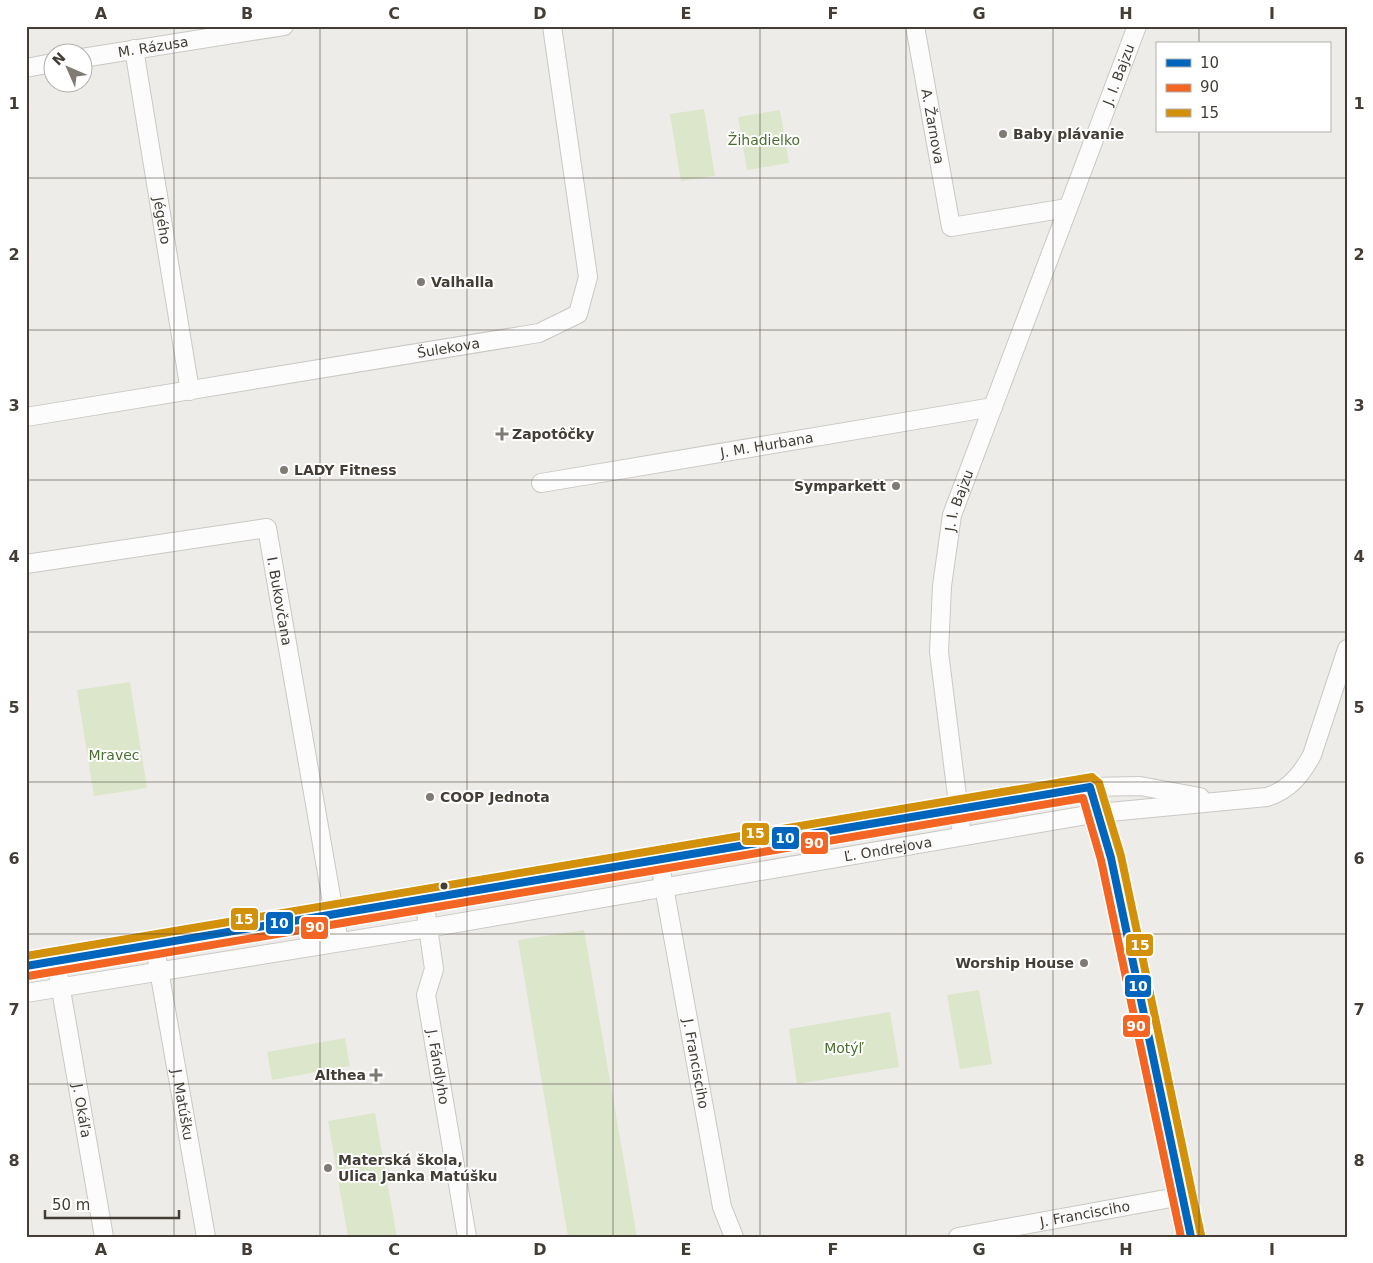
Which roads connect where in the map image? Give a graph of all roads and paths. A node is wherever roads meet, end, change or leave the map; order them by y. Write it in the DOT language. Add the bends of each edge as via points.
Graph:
graph roads {
  1 [pos="284,26"];
  2 [pos="552,26"];
  3 [pos="915,26"];
  4 [pos="1137,26"];
  5 [pos="134,49"];
  6 [pos="92,56"];
  7 [pos="42,65"];
  8 [pos="26,68"];
  9 [pos="1067,208"];
  10 [pos="190,391"];
  11 [pos="992,407"];
  12 [pos="26,417"];
  13 [pos="541,483"];
  14 [pos="26,564"];
  15 [pos="1347,649"];
  16 [pos="1090,787"];
  17 [pos="1225,801"];
  18 [pos="959,809"];
  19 [pos="1100,813"];
  20 [pos="962,836"];
  21 [pos="659,859"];
  22 [pos="664,887"];
  23 [pos="424,898"];
  24 [pos="334,914"];
  25 [pos="428,928"];
  26 [pos="338,942"];
  27 [pos="154,944"];
  28 [pos="56,961"];
  29 [pos="26,966"];
  30 [pos="159,971"];
  31 [pos="61,987"];
  32 [pos="26,992"];
  33 [pos="1182,1196"];
  34 [pos="104,1237"];
  35 [pos="206,1237"];
  36 [pos="467,1237"];
  37 [pos="734,1237"];
  38 [pos="958,1237"];
  39 [pos="1192,1237"];
  1 -- 5 [label="street, M. Rázusa"];
  2 -- 10 [label="street, Šulekova" via="588,277 578,314 539,333"];
  3 -- 9 [label="street, A. Žarnova" via="951,227"];
  4 -- 9 [label="street, J. I. Bajzu"];
  5 -- 6 [label="street, M. Rázusa"];
  5 -- 10 [label="street, Jégého"];
  7 -- 8 [label="street"];
  9 -- 11 [label="street, J. I. Bajzu"];
  10 -- 12 [label="street, Šulekova"];
  11 -- 13 [label="street, J. M. Hurbana"];
  11 -- 18 [label="street, J. I. Bajzu" via="952,514 942,586 939,652"];
  14 -- 24 [label="street, I. Bukovčana" via="267,528"];
  15 -- 17 [label="street, Ľ. Ondrejova" via="1312,755 1296,780 1277,794"];
  16 -- 17 [label="street, Ľ. Ondrejova" via="1140,786"];
  16 -- 18 [label="street, Ľ. Ondrejova"];
  16 -- 19 [label="street"];
  17 -- 19 [label="street, Ľ. Ondrejova"];
  18 -- 20 [label="street"];
  18 -- 21 [label="street, Ľ. Ondrejova"];
  19 -- 20 [label="street, Ľ. Ondrejova"];
  19 -- 33 [label="street"];
  20 -- 22 [label="street, Ľ. Ondrejova"];
  21 -- 22 [label="street"];
  21 -- 23 [label="street, Ľ. Ondrejova"];
  22 -- 25 [label="street, Ľ. Ondrejova"];
  22 -- 37 [label="street, J. Francisciho" via="722,1207"];
  23 -- 24 [label="street, Ľ. Ondrejova"];
  23 -- 25 [label="street, J. Fándlyho"];
  24 -- 26 [label="street"];
  24 -- 27 [label="street, Ľ. Ondrejova"];
  25 -- 26 [label="street, Ľ. Ondrejova"];
  25 -- 36 [label="street, J. Fándlyho" via="434,970 426,995"];
  26 -- 30 [label="street, Ľ. Ondrejova"];
  27 -- 28 [label="street, Ľ. Ondrejova"];
  27 -- 30 [label="street"];
  28 -- 29 [label="street, Ľ. Ondrejova"];
  28 -- 31 [label="street"];
  30 -- 31 [label="street, Ľ. Ondrejova"];
  30 -- 35 [label="street, J. Matúšku"];
  31 -- 32 [label="street, Ľ. Ondrejova"];
  31 -- 34 [label="street, J. Okáľa"];
  33 -- 38 [label="street, J. Francisciho"];
  33 -- 39 [label="street"];
}
